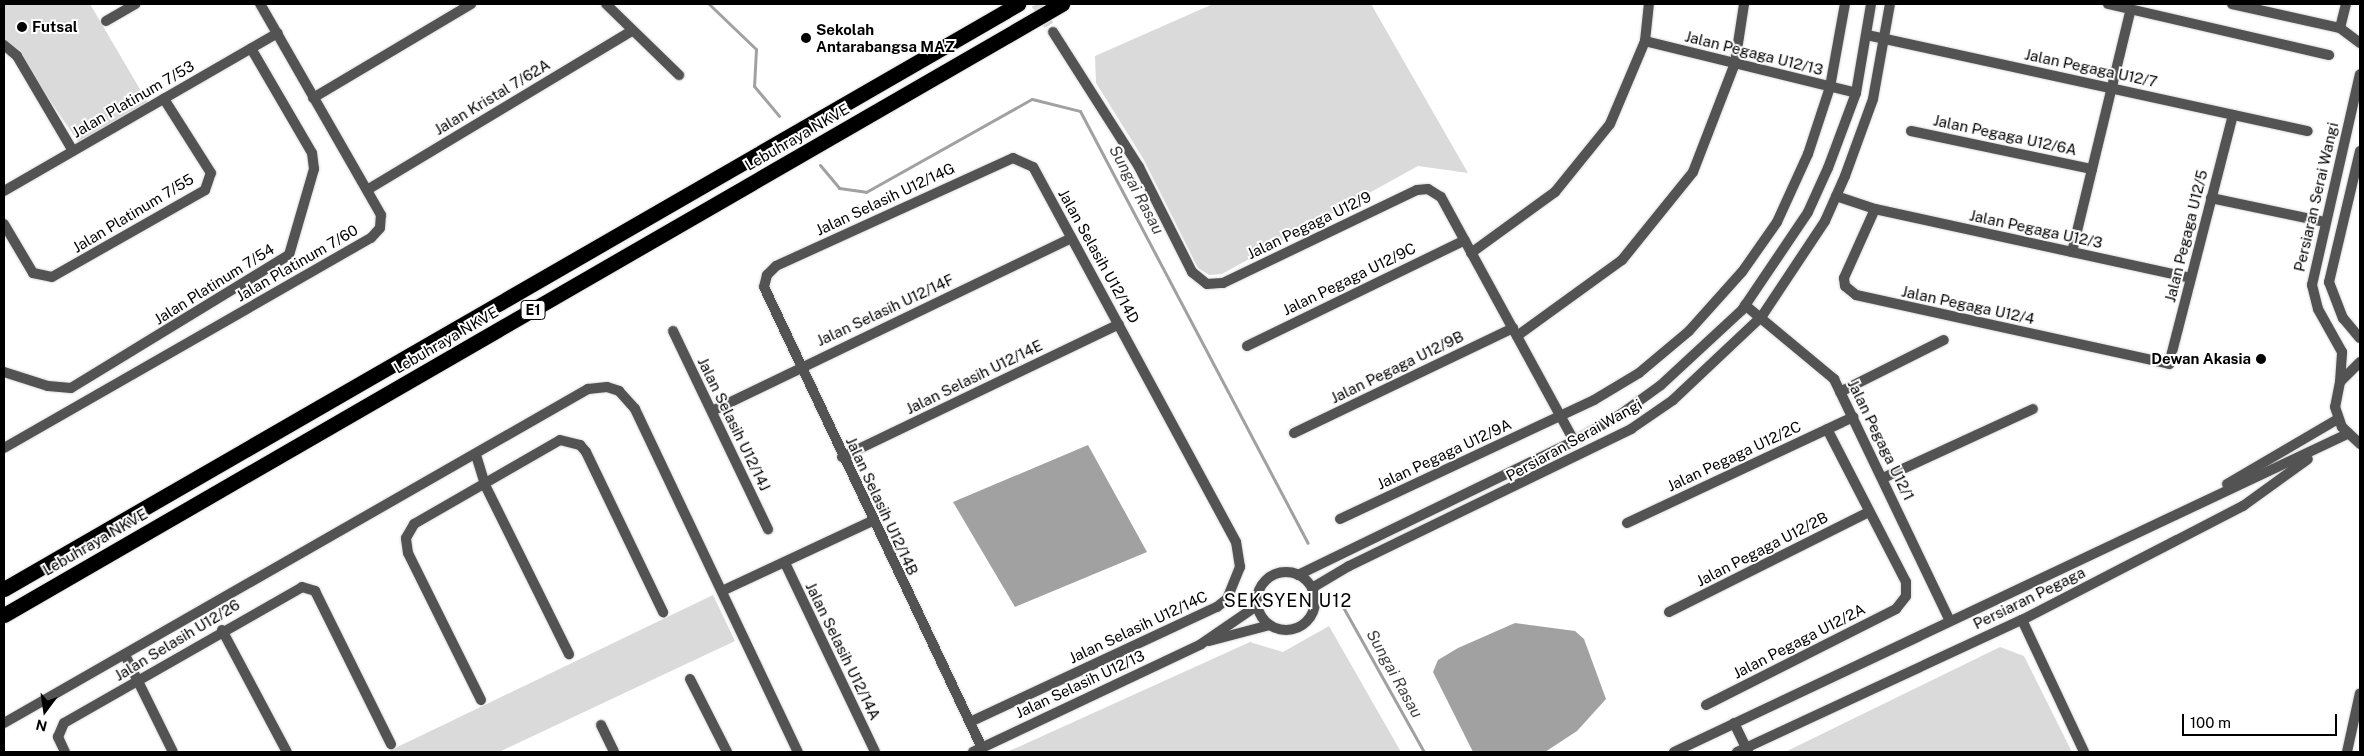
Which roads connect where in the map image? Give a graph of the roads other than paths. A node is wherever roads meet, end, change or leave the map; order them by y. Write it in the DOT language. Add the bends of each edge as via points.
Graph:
graph roads {
  1 [pos="135,4"];
  2 [pos="260,4"];
  3 [pos="471,4"];
  4 [pos="606,4"];
  5 [pos="1018,4"];
  6 [pos="1062,4"];
  7 [pos="1649,4"];
  8 [pos="1744,4"];
  9 [pos="1845,4"];
  10 [pos="1871,4"];
  11 [pos="1890,4"];
  12 [pos="2108,4"];
  13 [pos="2232,4"];
  14 [pos="2346,4"];
  15 [pos="2131,9"];
  16 [pos="106,21"];
  17 [pos="2340,28"];
  18 [pos="632,31"];
  19 [pos="1053,32"];
  20 [pos="278,33"];
  21 [pos="1867,35"];
  22 [pos="1886,39"];
  23 [pos="1644,41"];
  24 [pos="2360,43"];
  25 [pos="4,46"];
  26 [pos="251,48"];
  27 [pos="2329,55"];
  28 [pos="1734,63"];
  29 [pos="2360,74"];
  30 [pos="679,75"];
  31 [pos="1830,87"];
  32 [pos="2112,88"];
  33 [pos="1856,93"];
  34 [pos="313,98"];
  35 [pos="164,99"];
  36 [pos="2232,115"];
  37 [pos="1911,131"];
  38 [pos="2308,131"];
  39 [pos="73,151"];
  40 [pos="2360,151"];
  41 [pos="1019,159"];
  42 [pos="2092,169"];
  43 [pos="366,190"];
  44 [pos="4,191"];
  45 [pos="1836,196"];
  46 [pos="2212,198"];
  47 [pos="1874,210"];
  48 [pos="2324,222"];
  49 [pos="4,224"];
  50 [pos="1072,238"];
  51 [pos="1465,240"];
  52 [pos="1471,252"];
  53 [pos="2072,252"];
  54 [pos="767,275"];
  55 [pos="2191,278"];
  56 [pos="1745,305"];
  57 [pos="1762,316"];
  58 [pos="1119,324"];
  59 [pos="673,331"];
  60 [pos="1515,332"];
  61 [pos="2360,338"];
  62 [pos="1944,340"];
  63 [pos="1247,346"];
  64 [pos="2360,362"];
  65 [pos="2170,364"];
  66 [pos="800,367"];
  67 [pos="4,372"];
  68 [pos="1147,374"];
  69 [pos="2340,382"];
  70 [pos="1840,392"];
  71 [pos="2033,409"];
  72 [pos="712,411"];
  73 [pos="1561,416"];
  74 [pos="1853,417"];
  75 [pos="2338,420"];
  76 [pos="1827,429"];
  77 [pos="1294,433"];
  78 [pos="2347,434"];
  79 [pos="1574,441"];
  80 [pos="2360,444"];
  81 [pos="4,448"];
  82 [pos="2323,448"];
  83 [pos="476,455"];
  84 [pos="842,457"];
  85 [pos="1883,478"];
  86 [pos="485,485"];
  87 [pos="2196,503"];
  88 [pos="1869,512"];
  89 [pos="1340,519"];
  90 [pos="872,522"];
  91 [pos="1628,523"];
  92 [pos="768,529"];
  93 [pos="785,563"];
  94 [pos="1298,575"];
  95 [pos="1312,588"];
  96 [pos="4,589"];
  97 [pos="722,590"];
  98 [pos="1258,605"];
  99 [pos="663,612"];
  100 [pos="1669,612"];
  101 [pos="4,615"];
  102 [pos="1949,619"];
  103 [pos="2022,620"];
  104 [pos="1270,625"];
  105 [pos="222,630"];
  106 [pos="1201,644"];
  107 [pos="569,654"];
  108 [pos="125,656"];
  109 [pos="690,679"];
  110 [pos="139,680"];
  111 [pos="2360,693"];
  112 [pos="481,700"];
  113 [pos="1706,704"];
  114 [pos="970,722"];
  115 [pos="4,723"];
  116 [pos="1734,723"];
  117 [pos="601,725"];
  118 [pos="391,744"];
  119 [pos="982,748"];
  120 [pos="1743,751"];
  121 [pos="65,752"];
  122 [pos="173,752"];
  123 [pos="287,752"];
  124 [pos="614,752"];
  125 [pos="727,752"];
  126 [pos="798,752"];
  127 [pos="875,752"];
  128 [pos="972,752"];
  129 [pos="1674,752"];
  130 [pos="2084,752"];
  131 [pos="2347,752"];
  1 -- 16 [label="street"];
  2 -- 20 [label="street, Jalan Platinum 7/60"];
  3 -- 34 [label="street"];
  4 -- 18 [label="street"];
  5 -- 96 [label="highway, Lebuhraya NKVE / E1"];
  6 -- 101 [label="highway, Lebuhraya NKVE / E1"];
  7 -- 23 [label="street"];
  8 -- 28 [label="street, Jalan Pegaga U12/9B"];
  9 -- 31 [label="street, Jalan Pegaga U12/9A"];
  10 -- 21 [label="street, Persiaran Serai Wangi"];
  11 -- 22 [label="street, Persiaran Serai Wangi"];
  12 -- 15 [label="street"];
  13 -- 17 [label="street"];
  14 -- 17 [label="street"];
  15 -- 27 [label="street"];
  15 -- 32 [label="street"];
  17 -- 24 [label="street"];
  18 -- 30 [label="street"];
  18 -- 43 [label="street, Jalan Kristal 7/62A"];
  19 -- 51 [label="street, Jalan Pegaga U12/9" via="1139,167 1192,272 1207,284 1223,283 1417,190 1428,189 1441,197"];
  20 -- 26 [label="street, Jalan Platinum 7/53"];
  20 -- 34 [label="street, Jalan Platinum 7/60"];
  21 -- 22 [label="street, Jalan Pegaga U12/7"];
  21 -- 33 [label="street, Persiaran Serai Wangi"];
  22 -- 32 [label="street, Jalan Pegaga U12/7"];
  22 -- 45 [label="street, Persiaran Serai Wangi" via="1873,99"];
  23 -- 28 [label="street, Jalan Pegaga U12/13"];
  23 -- 52 [label="street" via="1610,124 1588,154 1555,192"];
  25 -- 39 [label="street" via="17,56"];
  26 -- 35 [label="street, Jalan Platinum 7/53"];
  26 -- 67 [label="street, Jalan Platinum 7/54" via="312,154 314,169 290,255 71,388 48,386"];
  28 -- 31 [label="street, Jalan Pegaga U12/13"];
  28 -- 60 [label="street, Jalan Pegaga U12/9B" via="1694,172 1622,260"];
  29 -- 48 [label="street, Persiaran Serai Wangi"];
  31 -- 33 [label="street, Jalan Pegaga U12/13"];
  31 -- 73 [label="street, Jalan Pegaga U12/9A" via="1808,154 1777,222 1742,272 1689,331 1639,372"];
  32 -- 36 [label="street, Jalan Pegaga U12/7"];
  32 -- 42 [label="street"];
  33 -- 56 [label="street, Persiaran Serai Wangi" via="1808,212"];
  34 -- 43 [label="street, Jalan Platinum 7/60"];
  35 -- 39 [label="street, Jalan Platinum 7/53"];
  35 -- 49 [label="street, Jalan Platinum 7/55" via="211,173 205,190 52,277 33,273"];
  36 -- 38 [label="street, Jalan Pegaga U12/7"];
  36 -- 46 [label="street, Jalan Pegaga U12/5"];
  37 -- 42 [label="street, Jalan Pegaga U12/6A"];
  39 -- 44 [label="street, Jalan Platinum 7/53"];
  40 -- 61 [label="street, Persiaran Serai Wangi" via="2329,282 2343,318"];
  41 -- 50 [label="street, Jalan Selasih U12/14D" via="1033,167"];
  41 -- 54 [label="street, Jalan Selasih U12/14G" via="1008,158 776,266"];
  42 -- 53 [label="street"];
  43 -- 81 [label="street, Jalan Platinum 7/60" via="381,215 380,228 371,238"];
  45 -- 47 [label="street, Jalan Pegaga U12/3"];
  45 -- 57 [label="street, Persiaran Serai Wangi" via="1798,265"];
  46 -- 48 [label="street"];
  46 -- 55 [label="street, Jalan Pegaga U12/5"];
  47 -- 53 [label="street, Jalan Pegaga U12/3"];
  47 -- 65 [label="street, Jalan Pegaga U12/4" via="1844,278 1845,286 1856,295"];
  48 -- 69 [label="street, Persiaran Serai Wangi" via="2312,285 2318,308 2342,352"];
  50 -- 58 [label="street, Jalan Selasih U12/14D"];
  50 -- 66 [label="street, Jalan Selasih U12/14F"];
  51 -- 52 [label="street, Jalan Pegaga U12/9"];
  51 -- 63 [label="street, Jalan Pegaga U12/9C"];
  52 -- 60 [label="street, Jalan Pegaga U12/9"];
  53 -- 55 [label="street, Jalan Pegaga U12/3"];
  54 -- 66 [label="street, Jalan Selasih U12/14B" via="766,293"];
  55 -- 65 [label="street, Jalan Pegaga U12/5"];
  56 -- 57 [label="street, Jalan Pegaga U12/1"];
  56 -- 79 [label="street, Persiaran Serai Wangi" via="1661,385"];
  57 -- 70 [label="street, Jalan Pegaga U12/1" via="1834,379"];
  57 -- 95 [label="street, Persiaran Serai Wangi" via="1673,400 1631,429"];
  58 -- 68 [label="street, Jalan Selasih U12/14D"];
  58 -- 84 [label="street, Jalan Selasih U12/14E"];
  59 -- 72 [label="street, Jalan Selasih U12/14J"];
  60 -- 73 [label="street, Jalan Pegaga U12/9"];
  60 -- 77 [label="street, Jalan Pegaga U12/9B"];
  62 -- 70 [label="street"];
  64 -- 69 [label="street"];
  66 -- 72 [label="street, Jalan Selasih U12/14F"];
  66 -- 84 [label="street, Jalan Selasih U12/14B"];
  68 -- 114 [label="street, Jalan Selasih U12/14C" via="1236,542 1240,568 1231,591 1217,607"];
  69 -- 75 [label="street, Persiaran Serai Wangi" via="2336,394"];
  70 -- 74 [label="street, Jalan Pegaga U12/1"];
  71 -- 85 [label="street"];
  72 -- 92 [label="street, Jalan Selasih U12/14J"];
  73 -- 79 [label="street, Jalan Pegaga U12/9"];
  73 -- 89 [label="street, Jalan Pegaga U12/9A"];
  74 -- 76 [label="street, Jalan Pegaga U12/2C"];
  74 -- 85 [label="street, Jalan Pegaga U12/1"];
  75 -- 78 [label="street"];
  75 -- 87 [label="street, Persiaran Pegaga"];
  76 -- 88 [label="street"];
  76 -- 91 [label="street, Jalan Pegaga U12/2C"];
  78 -- 80 [label="street"];
  78 -- 82 [label="street, Persiaran Pegaga"];
  79 -- 94 [label="street, Persiaran Serai Wangi"];
  82 -- 87 [label="street, Persiaran Pegaga"];
  82 -- 103 [label="street, Persiaran Pegaga" via="2243,506"];
  83 -- 86 [label="street"];
  83 -- 97 [label="street" via="588,389 618,391 635,409"];
  83 -- 108 [label="street"];
  84 -- 90 [label="street, Jalan Selasih U12/14B"];
  85 -- 102 [label="street, Jalan Pegaga U12/1"];
  86 -- 99 [label="street" via="560,440 580,445"];
  86 -- 107 [label="street"];
  86 -- 112 [label="street" via="414,524 405,545"];
  87 -- 102 [label="street, Persiaran Pegaga"];
  88 -- 100 [label="street, Jalan Pegaga U12/2B"];
  88 -- 113 [label="street, Jalan Pegaga U12/2A" via="1906,582 1902,602 1896,609"];
  90 -- 93 [label="street"];
  90 -- 114 [label="street, Jalan Selasih U12/14B"];
  93 -- 97 [label="street"];
  93 -- 127 [label="street, Jalan Selasih U12/14A"];
  94 -- 95 [label="street"];
  94 -- 98 [label="street" via="1273,576 1260,588"];
  95 -- 104 [label="street" via="1315,606 1306,623 1288,630"];
  97 -- 126 [label="street"];
  98 -- 104 [label="street"];
  98 -- 106 [label="street, Jalan Selasih U12/13"];
  102 -- 116 [label="street, Persiaran Pegaga"];
  103 -- 120 [label="street, Persiaran Pegaga"];
  103 -- 130 [label="street"];
  104 -- 106 [label="street, Jalan Selasih U12/13"];
  105 -- 110 [label="street, Jalan Selasih U12/26"];
  105 -- 118 [label="street, Jalan Selasih U12/26" via="294,588 309,588 319,598"];
  105 -- 123 [label="street"];
  106 -- 119 [label="street, Jalan Selasih U12/13"];
  108 -- 110 [label="street"];
  108 -- 115 [label="street"];
  109 -- 125 [label="street"];
  110 -- 121 [label="street, Jalan Selasih U12/26" via="64,722 58,737"];
  110 -- 122 [label="street"];
  111 -- 131 [label="street"];
  114 -- 119 [label="street, Jalan Selasih U12/14B"];
  116 -- 120 [label="street"];
  116 -- 129 [label="street, Persiaran Pegaga"];
  117 -- 124 [label="street"];
  119 -- 128 [label="street, Jalan Selasih U12/13"];
}
